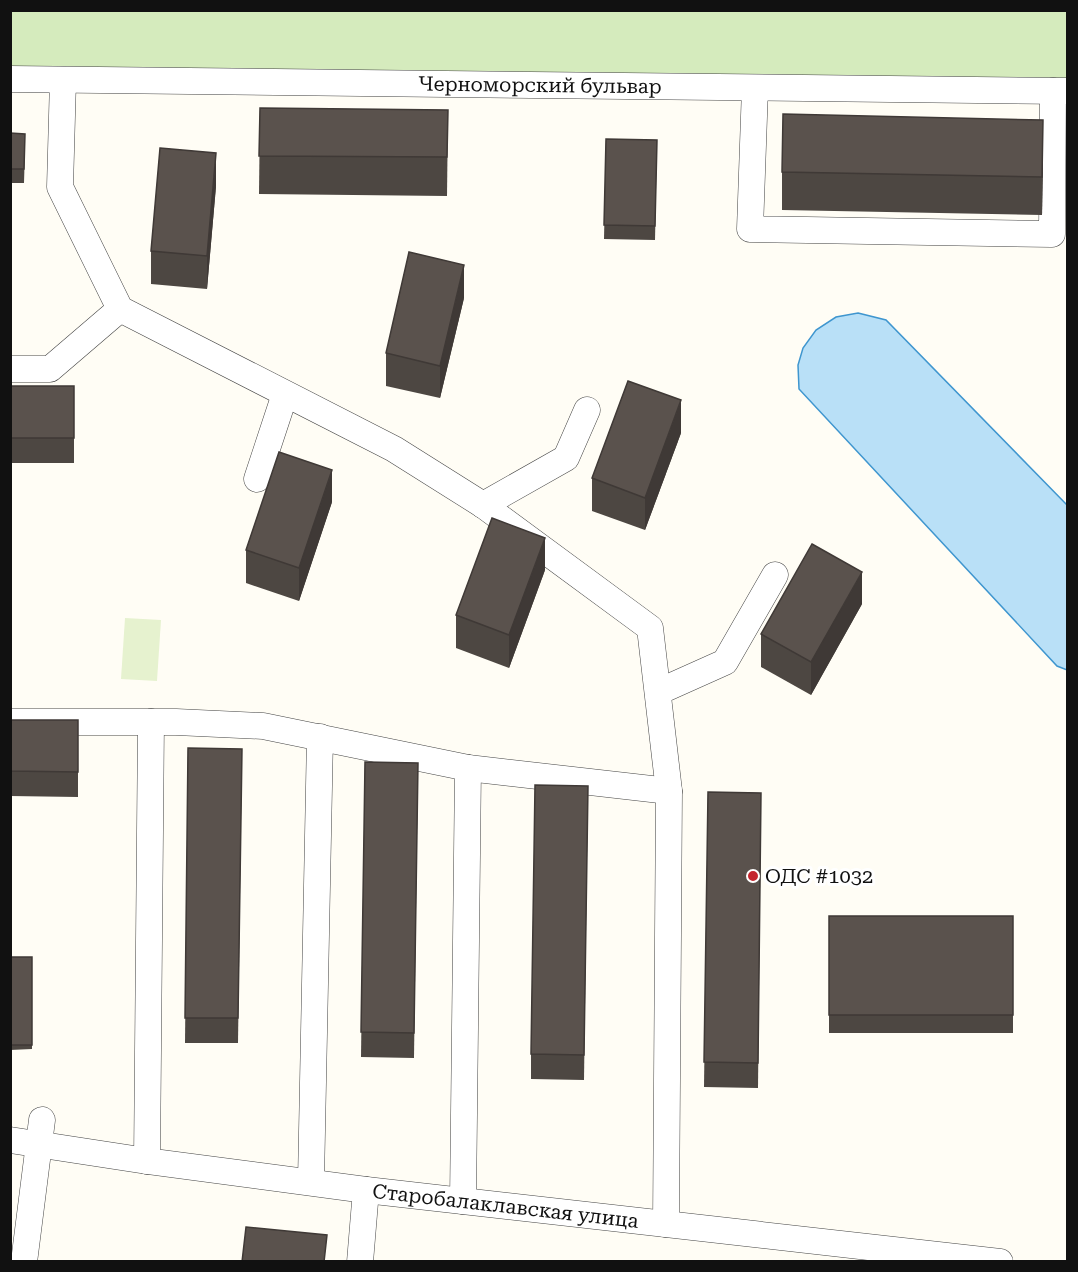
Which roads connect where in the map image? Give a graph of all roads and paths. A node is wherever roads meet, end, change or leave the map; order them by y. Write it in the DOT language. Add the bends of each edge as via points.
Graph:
graph roads {
  1 [pos="10,80"];
  2 [pos="63,80"];
  3 [pos="755,88"];
  4 [pos="1060,91"];
  5 [pos="120,309"];
  6 [pos="10,369"];
  7 [pos="285,394"];
  8 [pos="587,410"];
  9 [pos="257,479"];
  10 [pos="483,505"];
  11 [pos="775,575"];
  12 [pos="658,692"];
  13 [pos="10,722"];
  14 [pos="151,722"];
  15 [pos="320,737"];
  16 [pos="468,768"];
  17 [pos="669,791"];
  18 [pos="41,1132"];
  19 [pos="10,1140"];
  20 [pos="147,1161"];
  21 [pos="311,1182"];
  22 [pos="366,1190"];
  23 [pos="463,1201"];
  24 [pos="666,1224"];
  25 [pos="24,1262"];
  26 [pos="360,1262"];
  27 [pos="1000,1262"];
  1 -- 2 [label="street, Черноморский бульвар"];
  2 -- 3 [label="street, Черноморский бульвар"];
  2 -- 5 [label="street" via="60,187"];
  3 -- 4 [label="street, Черноморский бульвар"];
  3 -- 4 [label="street" via="750,229 1052,234"];
  5 -- 6 [label="street" via="50,369"];
  5 -- 7 [label="street"];
  7 -- 9 [label="street"];
  7 -- 10 [label="street" via="394,449"];
  8 -- 10 [label="street" via="566,458"];
  10 -- 12 [label="street" via="650,628"];
  11 -- 12 [label="street" via="725,662"];
  12 -- 17 [label="street"];
  13 -- 14 [label="street"];
  14 -- 15 [label="street" via="263,726"];
  14 -- 20 [label="street"];
  15 -- 16 [label="street"];
  15 -- 21 [label="street"];
  16 -- 17 [label="street"];
  16 -- 23 [label="street"];
  17 -- 24 [label="street"];
  18 -- 19 [label="street, Старобалаклавская улица"];
  18 -- 20 [label="street, Старобалаклавская улица"];
  18 -- 25 [label="street"];
  20 -- 21 [label="street, Старобалаклавская улица"];
  21 -- 22 [label="street, Старобалаклавская улица"];
  22 -- 23 [label="street, Старобалаклавская улица"];
  22 -- 26 [label="street"];
  23 -- 24 [label="street, Старобалаклавская улица"];
  24 -- 27 [label="street, Старобалаклавская улица"];
}
